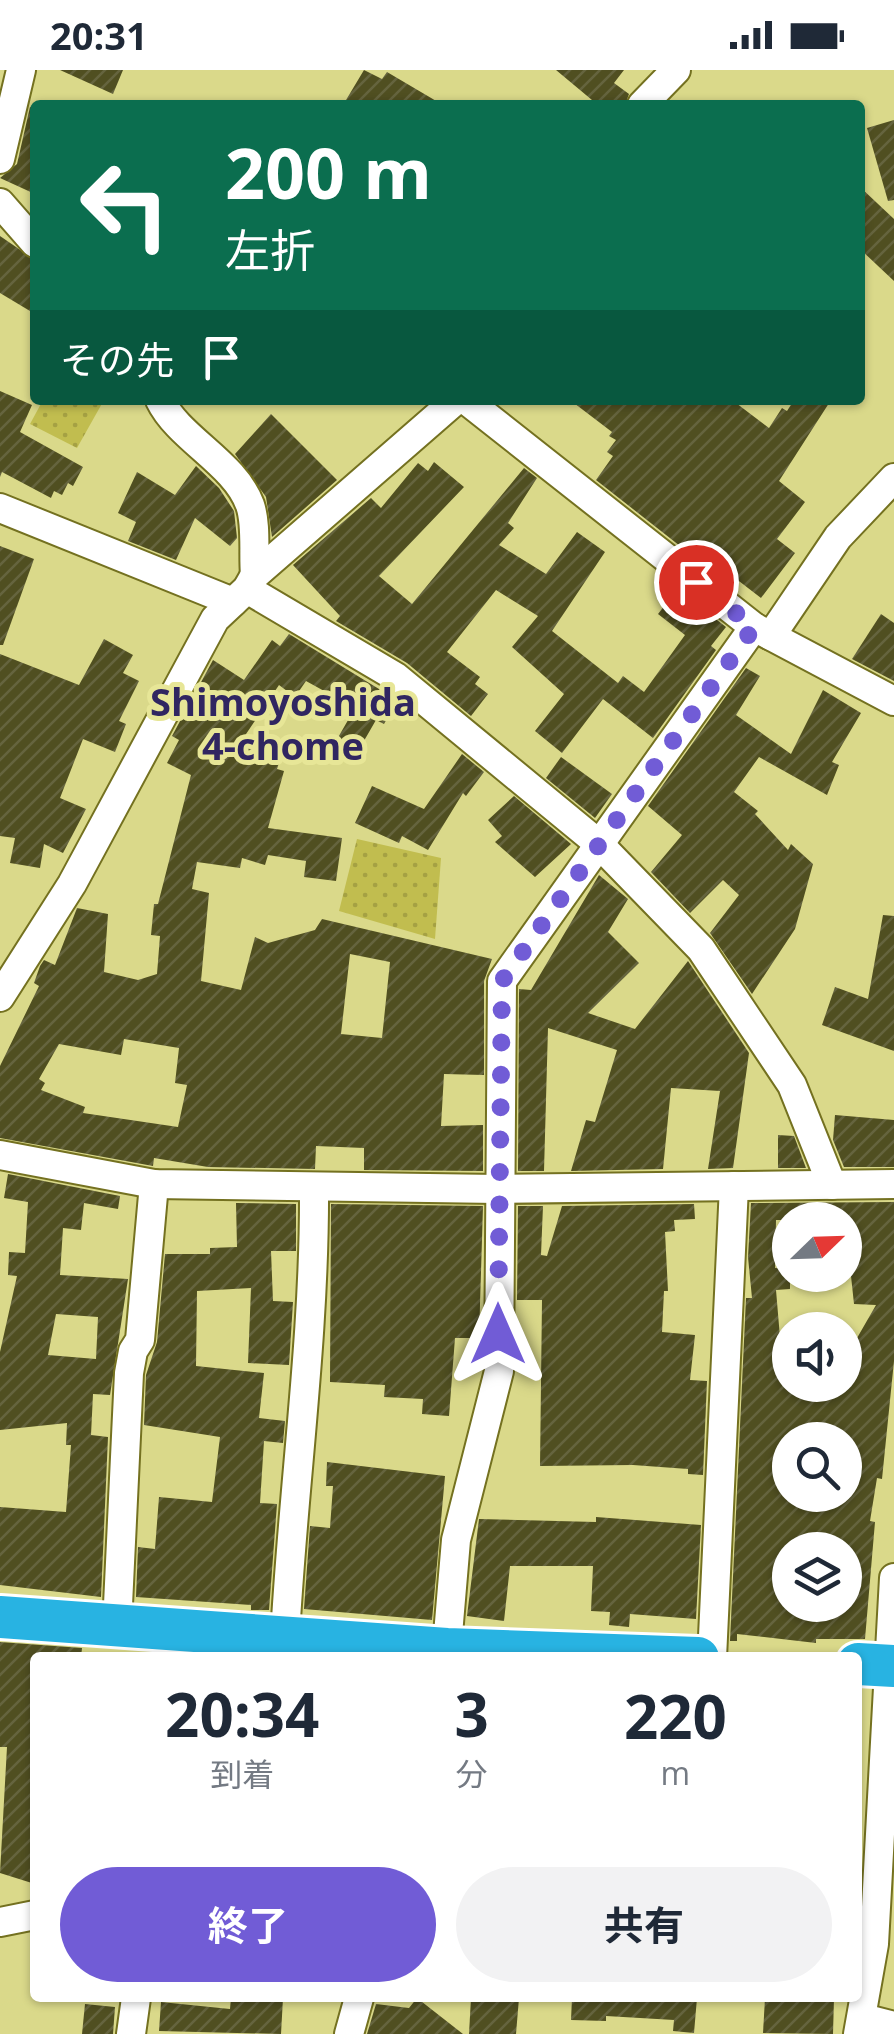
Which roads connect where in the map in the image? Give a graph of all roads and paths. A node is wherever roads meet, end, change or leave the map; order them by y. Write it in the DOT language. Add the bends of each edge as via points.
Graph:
graph roads {
  1 [pos="21,70"];
  2 [pos="676,70"];
  3 [pos="647,100"];
  4 [pos="0,159"];
  5 [pos="0,203"];
  6 [pos="30,239"];
  7 [pos="162,405"];
  8 [pos="450,405"];
  9 [pos="472,405"];
  10 [pos="894,478"];
  11 [pos="0,508"];
  12 [pos="245,589"];
  13 [pos="762,632"];
  14 [pos="894,701"];
  15 [pos="600,844"];
  16 [pos="0,997"];
  17 [pos="0,1155"];
  18 [pos="154,1184"];
  19 [pos="894,1184"];
  20 [pos="832,1185"];
  21 [pos="734,1186"];
  22 [pos="314,1187"];
  23 [pos="498,1189"];
  24 [pos="894,1578"];
  25 [pos="0,1618"];
  26 [pos="117,1626"];
  27 [pos="273,1644"];
  28 [pos="428,1652"];
  29 [pos="447,1652"];
  30 [pos="712,1652"];
  31 [pos="881,1665"];
  32 [pos="30,1917"];
  33 [pos="0,1922"];
  34 [pos="875,1945"];
  35 [pos="135,2002"];
  36 [pos="358,2002"];
  37 [pos="861,2026"];
  38 [pos="894,2026"];
  39 [pos="131,2034"];
  40 [pos="348,2034"];
  1 -- 4 [label="street"];
  2 -- 3 [label="street"];
  5 -- 6 [label="street"];
  7 -- 12 [label="street" via="250,505"];
  8 -- 12 [label="street"];
  9 -- 13 [label="street"];
  10 -- 13 [label="street"];
  11 -- 12 [label="street"];
  12 -- 15 [label="street" via="396,676"];
  12 -- 16 [label="street" via="215,619 72,884"];
  13 -- 14 [label="street"];
  13 -- 15 [label="street"];
  15 -- 20 [label="street" via="701,950 792,1085"];
  15 -- 23 [label="street" via="502,981"];
  17 -- 18 [label="street"];
  18 -- 22 [label="street"];
  18 -- 26 [label="street" via="140,1340 129,1373"];
  19 -- 20 [label="street"];
  20 -- 21 [label="street"];
  21 -- 23 [label="street"];
  21 -- 30 [label="street"];
  22 -- 23 [label="street"];
  22 -- 27 [label="street" via="315,1288"];
  23 -- 29 [label="street" via="498,1371 456,1540"];
  24 -- 31 [label="street"];
  25 -- 26 [label="highway"];
  26 -- 27 [label="highway"];
  27 -- 28 [label="highway"];
  31 -- 34 [label="street"];
  32 -- 33 [label="street"];
  34 -- 37 [label="street"];
  35 -- 39 [label="street"];
  36 -- 40 [label="street"];
  37 -- 38 [label="street"];
}
